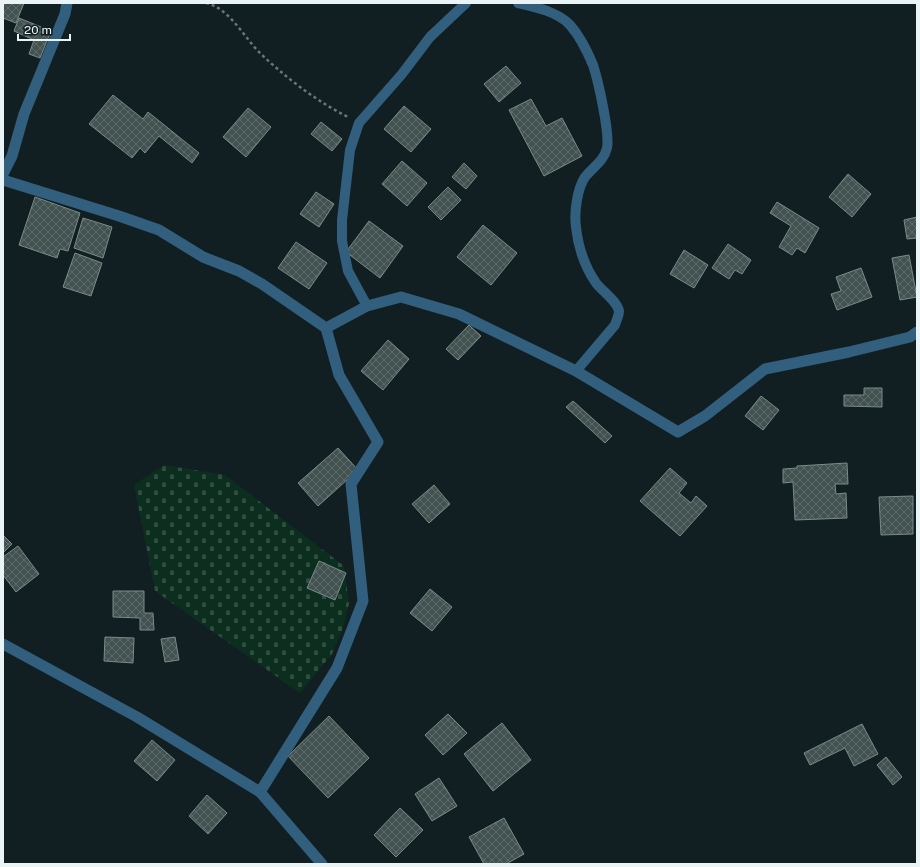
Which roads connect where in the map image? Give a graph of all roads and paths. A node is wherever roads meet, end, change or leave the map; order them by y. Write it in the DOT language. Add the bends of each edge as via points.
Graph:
graph roads {
  1 [pos="67,3"];
  2 [pos="206,3"];
  3 [pos="466,3"];
  4 [pos="518,3"];
  5 [pos="359,123"];
  6 [pos="3,174"];
  7 [pos="3,180"];
  8 [pos="367,306"];
  9 [pos="326,328"];
  10 [pos="917,332"];
  11 [pos="576,371"];
  12 [pos="3,644"];
  13 [pos="260,792"];
  14 [pos="322,864"];
  1 -- 6 [label="street" via="65,14 24,114 12,156"];
  2 -- 5 [label="path" via="226,15 280,71 333,110"];
  3 -- 5 [label="lane" via="430,38"];
  4 -- 11 [label="lane" via="553,13 570,25 593,65 604,116 606,149 602,159 584,178 577,198 576,227 588,271 619,310 615,325"];
  5 -- 8 [label="lane" via="350,150 342,241 348,271"];
  7 -- 9 [label="street" via="159,230 204,257 239,271 262,284"];
  8 -- 9 [label="street"];
  8 -- 11 [label="street" via="401,297 458,314"];
  9 -- 13 [label="street" via="339,375 378,442 351,484 363,601 337,668"];
  10 -- 11 [label="street" via="910,337 765,369 705,416 678,432"];
  12 -- 13 [label="street" via="137,717"];
  13 -- 14 [label="street"];
}
